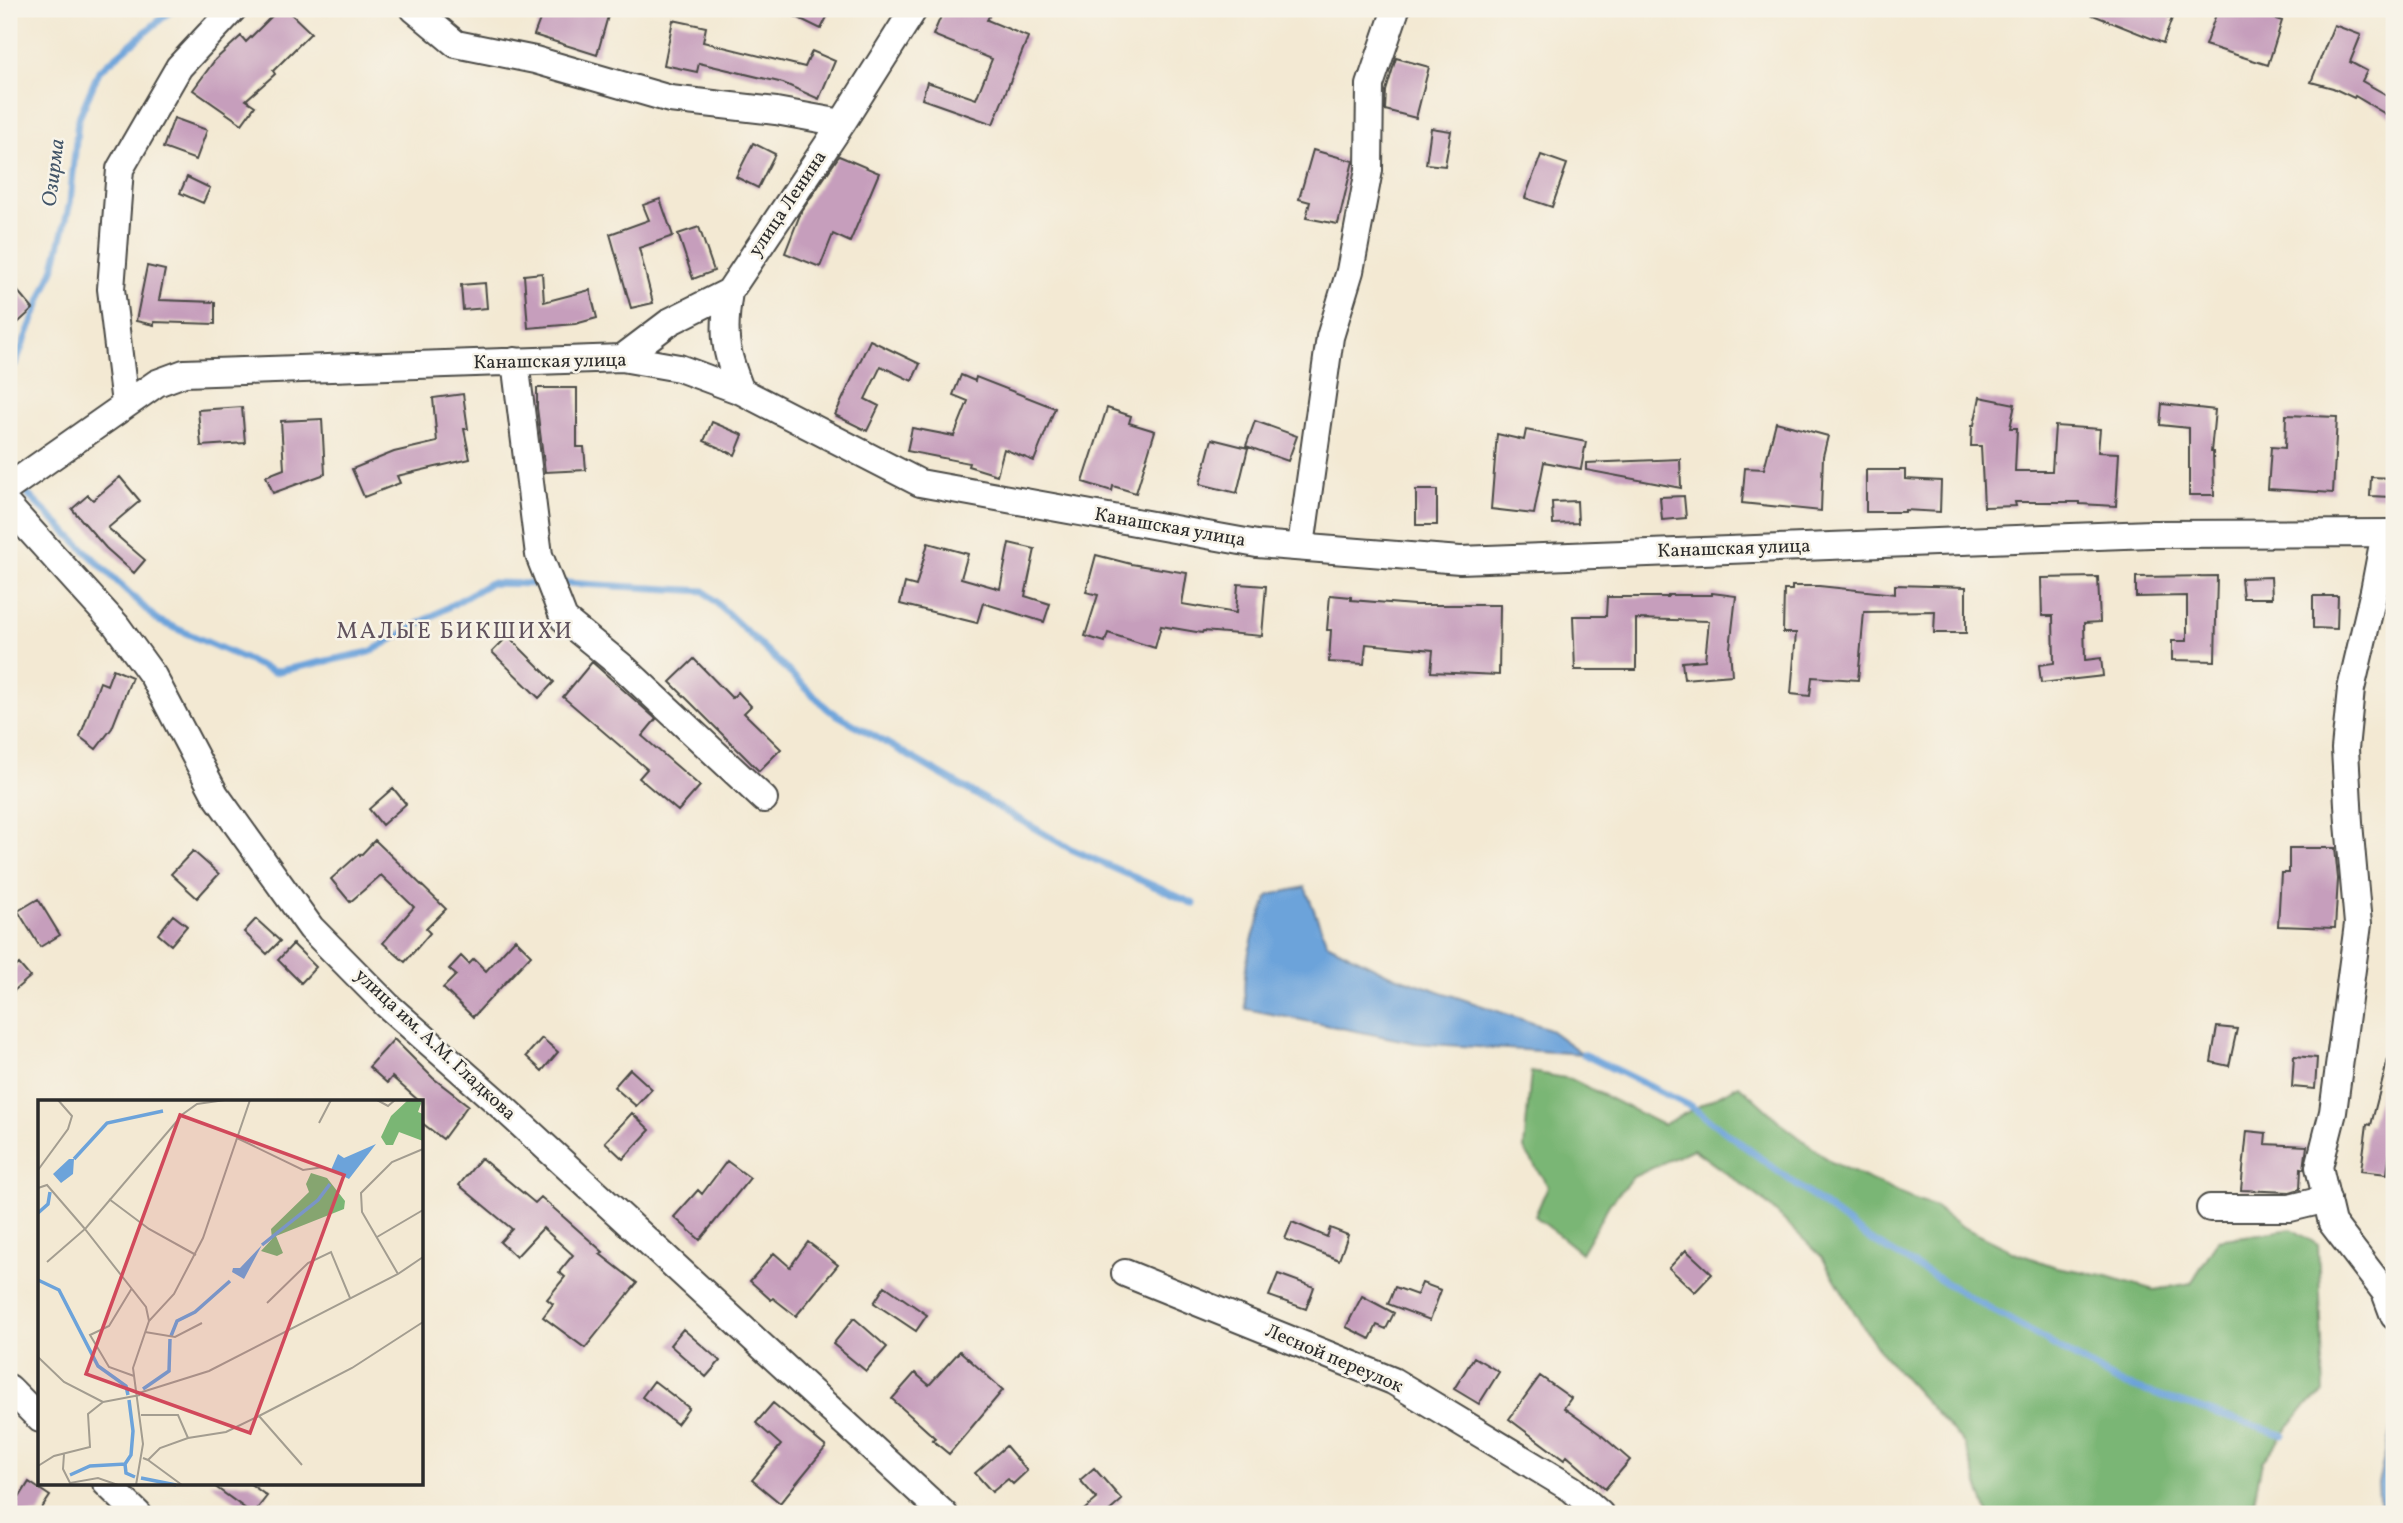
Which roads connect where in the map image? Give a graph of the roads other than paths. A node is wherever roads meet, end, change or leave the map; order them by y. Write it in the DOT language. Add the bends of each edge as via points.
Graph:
graph roads {
  1 [pos="233,9"];
  2 [pos="414,9"];
  3 [pos="914,9"];
  4 [pos="1396,9"];
  5 [pos="842,123"];
  6 [pos="729,292"];
  7 [pos="622,358"];
  8 [pos="515,361"];
  9 [pos="741,391"];
  10 [pos="125,404"];
  11 [pos="9,487"];
  12 [pos="9,507"];
  13 [pos="2389,533"];
  14 [pos="1301,546"];
  15 [pos="764,799"];
  16 [pos="2327,1199"];
  17 [pos="2210,1208"];
  18 [pos="1125,1273"];
  19 [pos="2394,1316"];
  20 [pos="9,1388"];
  21 [pos="38,1417"];
  22 [pos="107,1484"];
  23 [pos="138,1514"];
  24 [pos="944,1514"];
  25 [pos="1600,1514"];
  1 -- 10 [label="street" via="179,67 120,169 111,289"];
  2 -- 5 [label="street" via="456,44 535,60 670,99"];
  3 -- 5 [label="street, улица Ленина"];
  4 -- 14 [label="street" via="1370,85 1369,170 1350,271 1330,337"];
  5 -- 6 [label="street, улица Ленина"];
  6 -- 7 [label="street, улица Ленина" via="671,321"];
  6 -- 9 [label="street" via="723,323 728,359"];
  7 -- 8 [label="street, Канашская улица"];
  7 -- 9 [label="street, Канашская улица" via="679,368"];
  8 -- 10 [label="street, Канашская улица" via="184,373 157,383"];
  8 -- 15 [label="street" via="539,555 564,619 624,668"];
  9 -- 14 [label="street, Канашская улица" via="920,483 1257,544"];
  10 -- 11 [label="street, Канашская улица"];
  12 -- 24 [label="street, улица им. А.М. Гладкова" via="116,625 146,666 215,794 312,928 387,1005"];
  13 -- 14 [label="street, Канашская улица" via="2151,534 1460,560"];
  13 -- 16 [label="street" via="2351,689 2345,749 2358,925 2333,1112 2319,1167"];
  16 -- 17 [label="street" via="2290,1208"];
  16 -- 19 [label="street" via="2332,1223 2385,1292"];
  18 -- 25 [label="street, Лесной переулок" via="1393,1381 1572,1489"];
  20 -- 21 [label="street"];
  22 -- 23 [label="street"];
}
